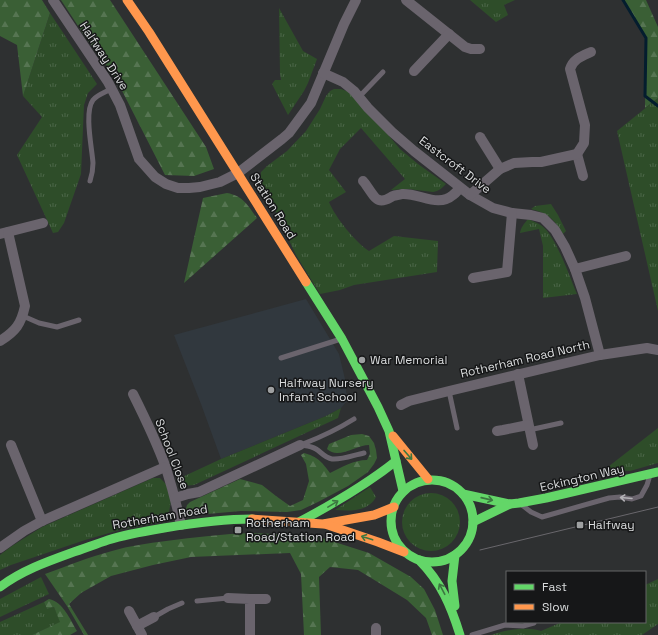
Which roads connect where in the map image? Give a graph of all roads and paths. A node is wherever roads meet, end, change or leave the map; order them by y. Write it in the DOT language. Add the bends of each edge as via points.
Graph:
graph roads {
  1 [pos="53,0"];
  2 [pos="127,0"];
  3 [pos="356,0"];
  4 [pos="406,0"];
  5 [pos="449,34"];
  6 [pos="480,49"];
  7 [pos="590,52"];
  8 [pos="414,71"];
  9 [pos="382,72"];
  10 [pos="323,73"];
  11 [pos="111,89"];
  12 [pos="359,97"];
  13 [pos="480,137"];
  14 [pos="577,154"];
  15 [pos="500,169"];
  16 [pos="238,173"];
  17 [pos="583,176"];
  18 [pos="364,181"];
  19 [pos="90,182"];
  20 [pos="460,188"];
  21 [pos="470,195"];
  22 [pos="512,213"];
  23 [pos="43,224"];
  24 [pos="4,233"];
  25 [pos="626,256"];
  26 [pos="575,269"];
  27 [pos="473,278"];
  28 [pos="23,316"];
  29 [pos="79,320"];
  30 [pos="342,339"];
  31 [pos="0,341"];
  32 [pos="658,350"];
  33 [pos="600,355"];
  34 [pos="281,358"];
  35 [pos="518,374"];
  36 [pos="449,390"];
  37 [pos="134,394"];
  38 [pos="401,405"];
  39 [pos="354,419"];
  40 [pos="561,423"];
  41 [pos="457,428"];
  42 [pos="529,428"];
  43 [pos="389,431"];
  44 [pos="497,431"];
  45 [pos="11,445"];
  46 [pos="300,445"];
  47 [pos="533,445"];
  48 [pos="364,453"];
  49 [pos="396,461"];
  50 [pos="165,467"];
  51 [pos="654,473"];
  52 [pos="428,479"];
  53 [pos="403,491"];
  54 [pos="463,494"];
  55 [pos="175,498"];
  56 [pos="515,504"];
  57 [pos="394,507"];
  58 [pos="42,521"];
  59 [pos="299,522"];
  60 [pos="473,522"];
  61 [pos="323,524"];
  62 [pos="181,525"];
  63 [pos="0,548"];
  64 [pos="404,552"];
  65 [pos="455,555"];
  66 [pos="419,560"];
  67 [pos="4,582"];
  68 [pos="0,587"];
  69 [pos="228,598"];
  70 [pos="250,599"];
  71 [pos="266,599"];
  72 [pos="197,602"];
  73 [pos="182,603"];
  74 [pos="129,611"];
  75 [pos="154,617"];
  76 [pos="457,623"];
  77 [pos="533,623"];
  78 [pos="507,624"];
  79 [pos="139,631"];
  80 [pos="250,635"];
  81 [pos="460,635"];
  82 [pos="472,635"];
  1 -- 11 [label="street, Halfway Drive"];
  2 -- 16 [label="main road, Station Road"];
  3 -- 10 [label="street, Halfway Drive"];
  4 -- 5 [label="street"];
  5 -- 6 [label="street" via="465,47"];
  5 -- 8 [label="street"];
  7 -- 14 [label="street" via="572,64 570,69 585,125 584,143"];
  9 -- 12 [label="lane"];
  10 -- 12 [label="street, Eastcroft Drive" via="343,82"];
  10 -- 16 [label="street, Halfway Drive" via="311,103 289,133"];
  11 -- 16 [label="street, Halfway Drive" via="120,105 139,159 155,177 178,188 189,188 220,182"];
  11 -- 19 [label="lane" via="93,100 90,106 93,163"];
  12 -- 20 [label="street, Eastcroft Drive" via="392,132"];
  13 -- 15 [label="street"];
  14 -- 15 [label="street" via="541,162 514,163"];
  14 -- 17 [label="street"];
  15 -- 21 [label="street"];
  16 -- 30 [label="main road, Station Road"];
  18 -- 20 [label="street" via="380,201 404,194 434,201 443,200"];
  20 -- 21 [label="street, Eastcroft Drive"];
  21 -- 22 [label="street, Eastcroft Drive" via="493,208"];
  22 -- 26 [label="street, Eastcroft Drive" via="543,218 566,247"];
  22 -- 27 [label="street" via="507,272"];
  23 -- 24 [label="street"];
  24 -- 28 [label="street" via="18,272 25,306"];
  25 -- 26 [label="street"];
  26 -- 33 [label="street, Eastcroft Drive"];
  28 -- 29 [label="lane" via="57,327"];
  28 -- 31 [label="street" via="11,334"];
  30 -- 34 [label="lane"];
  30 -- 43 [label="main road, Station Road"];
  32 -- 33 [label="street, Rotherham Road North" via="647,348"];
  33 -- 35 [label="street, Rotherham Road North"];
  35 -- 36 [label="street, Rotherham Road North"];
  35 -- 42 [label="street"];
  36 -- 38 [label="street, Rotherham Road North"];
  36 -- 41 [label="lane"];
  37 -- 50 [label="street, School Close"];
  39 -- 46 [label="lane" via="318,439"];
  40 -- 42 [label="lane"];
  42 -- 44 [label="street"];
  42 -- 47 [label="street"];
  43 -- 49 [label="main road, Station Road"];
  43 -- 52 [label="main road, Station Road, one-way"];
  45 -- 58 [label="street"];
  46 -- 48 [label="lane" via="316,449 333,459"];
  46 -- 55 [label="street, Rotherham Road" via="199,492"];
  49 -- 53 [label="main road, Station Road"];
  59 -- 49 [label="main road, one-way" via="369,482"];
  50 -- 55 [label="street, School Close"];
  50 -- 58 [label="street"];
  51 -- 56 [label="main road, Eckington Way"];
  51 -- 56 [label="lane, one-way" via="641,496 632,499 610,498 542,517"];
  52 -- 53 [label="main road"];
  52 -- 54 [label="main road, Eckington Way" via="441,480 458,488"];
  53 -- 57 [label="main road"];
  54 -- 56 [label="main road, Eckington Way, one-way"];
  54 -- 60 [label="main road, Eckington Way" via="471,507"];
  55 -- 62 [label="street, School Close"];
  56 -- 60 [label="main road, Eckington Way"];
  57 -- 61 [label="main road, Rotherham Road" via="374,515"];
  57 -- 64 [label="main road" via="392,528"];
  58 -- 63 [label="street"];
  59 -- 61 [label="main road, Rotherham Road"];
  59 -- 62 [label="main road, Rotherham Road" via="235,519"];
  60 -- 65 [label="main road, Eckington Way" via="467,544"];
  64 -- 61 [label="main road, Rotherham Road, one-way"];
  62 -- 67 [label="main road, Rotherham Road" via="108,540 37,565"];
  64 -- 66 [label="main road, Eckington Way"];
  65 -- 66 [label="main road, Eckington Way" via="437,562"];
  65 -- 76 [label="main road" via="452,581"];
  76 -- 66 [label="main road, one-way" via="435,577"];
  67 -- 68 [label="main road, Rotherham Road"];
  69 -- 70 [label="street"];
  69 -- 72 [label="lane"];
  70 -- 71 [label="street"];
  70 -- 80 [label="street"];
  73 -- 75 [label="lane"];
  74 -- 79 [label="street"];
  75 -- 79 [label="street"];
  76 -- 81 [label="main road"];
  77 -- 78 [label="lane" via="523,626"];
  78 -- 82 [label="lane"];
}
